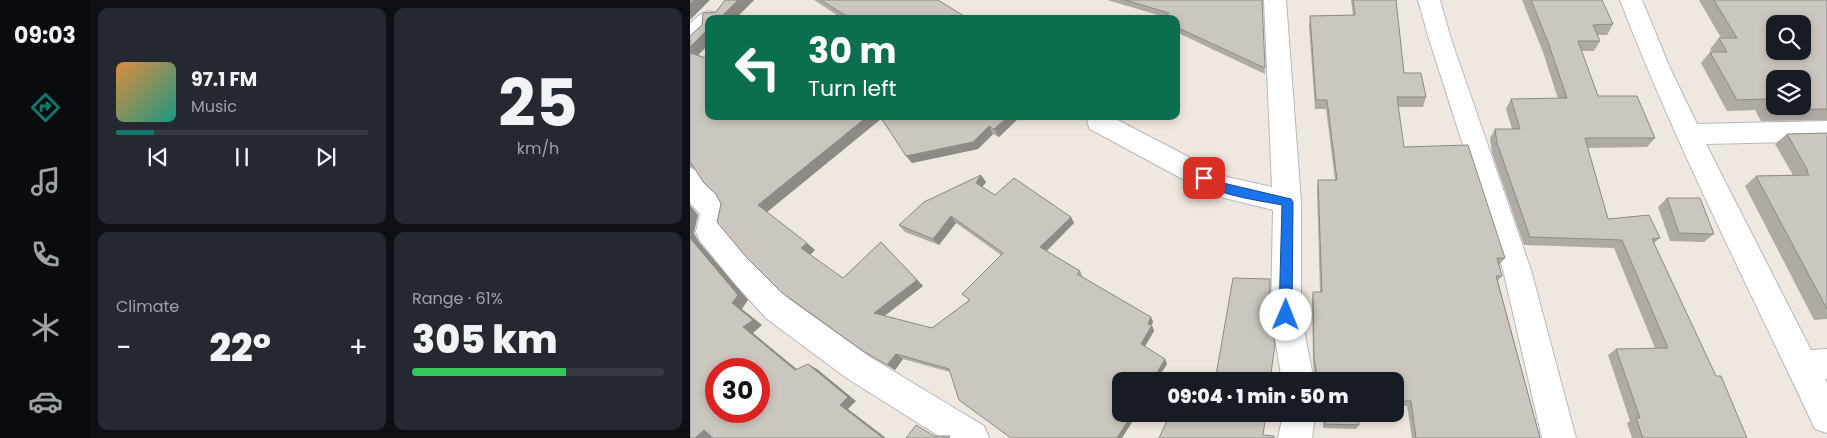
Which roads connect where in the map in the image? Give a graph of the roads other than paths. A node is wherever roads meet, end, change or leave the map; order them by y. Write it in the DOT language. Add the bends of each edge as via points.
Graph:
graph roads {
  1 [pos="1275,0"];
  2 [pos="1430,0"];
  3 [pos="1631,0"];
  4 [pos="705,22"];
  5 [pos="690,36"];
  6 [pos="1099,122"];
  7 [pos="1827,131"];
  8 [pos="1689,134"];
  9 [pos="690,179"];
  10 [pos="1287,202"];
  11 [pos="1814,365"];
  12 [pos="1296,372"];
  13 [pos="1827,417"];
  14 [pos="1298,422"];
  15 [pos="972,438"];
  16 [pos="1296,438"];
  17 [pos="1559,438"];
  1 -- 10 [label="street"];
  2 -- 17 [label="street" via="1440,40 1517,270"];
  3 -- 8 [label="street"];
  4 -- 5 [label="street"];
  6 -- 10 [label="street" via="1221,187"];
  7 -- 8 [label="street"];
  8 -- 11 [label="street"];
  9 -- 15 [label="street" via="702,199 714,210 710,232 778,309 859,368"];
  10 -- 12 [label="street" via="1286,315"];
  11 -- 13 [label="street"];
  14 -- 16 [label="street"];
}
